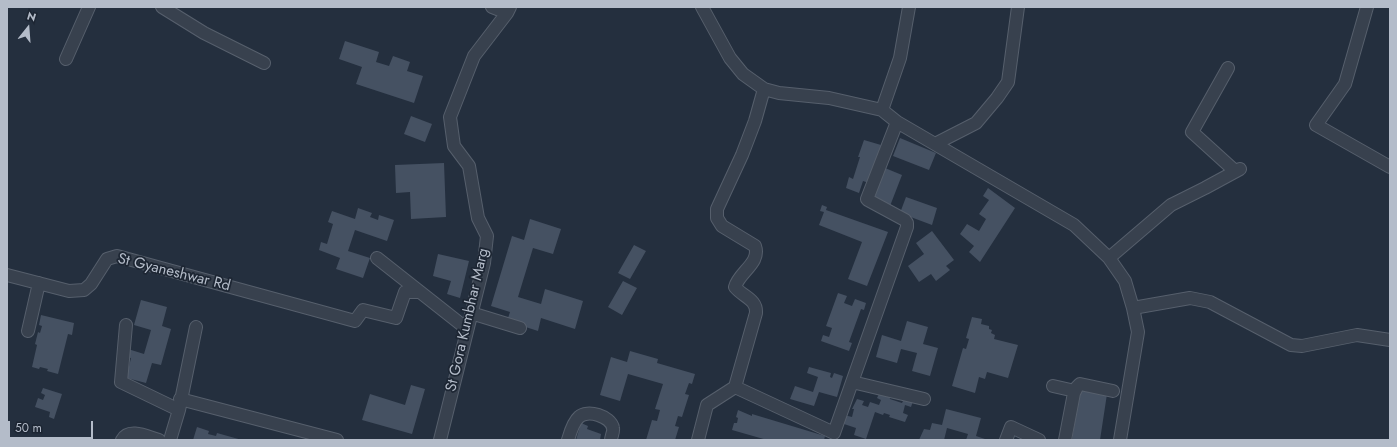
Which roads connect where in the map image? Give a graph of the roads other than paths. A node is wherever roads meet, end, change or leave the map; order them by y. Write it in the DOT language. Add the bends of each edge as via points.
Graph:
graph roads {
  1 [pos="89,7"];
  2 [pos="162,7"];
  3 [pos="492,7"];
  4 [pos="702,7"];
  5 [pos="909,7"];
  6 [pos="1018,7"];
  7 [pos="1367,7"];
  8 [pos="509,10"];
  9 [pos="66,59"];
  10 [pos="264,64"];
  11 [pos="1228,68"];
  12 [pos="764,89"];
  13 [pos="882,110"];
  14 [pos="897,122"];
  15 [pos="935,144"];
  16 [pos="1390,167"];
  17 [pos="377,258"];
  18 [pos="1108,258"];
  19 [pos="7,274"];
  20 [pos="39,283"];
  21 [pos="419,292"];
  22 [pos="1133,308"];
  23 [pos="471,313"];
  24 [pos="126,325"];
  25 [pos="196,327"];
  26 [pos="520,328"];
  27 [pos="467,329"];
  28 [pos="28,330"];
  29 [pos="1390,340"];
  30 [pos="852,382"];
  31 [pos="1053,386"];
  32 [pos="735,387"];
  33 [pos="1075,391"];
  34 [pos="1113,391"];
  35 [pos="924,400"];
  36 [pos="179,405"];
  37 [pos="122,440"];
  38 [pos="159,440"];
  39 [pos="170,440"];
  40 [pos="337,440"];
  41 [pos="440,440"];
  42 [pos="568,440"];
  43 [pos="610,440"];
  44 [pos="698,440"];
  45 [pos="1006,440"];
  46 [pos="1039,440"];
  47 [pos="1065,440"];
  48 [pos="1120,440"];
  1 -- 9 [label="street"];
  2 -- 10 [label="street" via="204,33"];
  3 -- 8 [label="street"];
  4 -- 12 [label="street" via="730,58 743,74"];
  5 -- 13 [label="street" via="900,58"];
  6 -- 15 [label="street" via="1008,82 976,123"];
  7 -- 16 [label="street" via="1345,84 1316,125"];
  8 -- 23 [label="street, St Gora Kumbhar Marg" via="474,56 450,117 454,146 469,166 478,218 487,236 484,263"];
  11 -- 18 [label="street" via="1192,132 1237,170 1171,205"];
  12 -- 13 [label="street" via="829,98"];
  12 -- 32 [label="street" via="742,155 717,210 717,218 722,226 755,246 757,250 756,258 735,287 756,307"];
  13 -- 14 [label="street"];
  14 -- 15 [label="street"];
  14 -- 30 [label="street" via="867,199 905,220 907,227"];
  15 -- 18 [label="street" via="1074,225"];
  17 -- 21 [label="street"];
  18 -- 22 [label="street" via="1125,281"];
  19 -- 20 [label="street, St Gyaneshwar Rd"];
  20 -- 21 [label="street, St Gyaneshwar Rd" via="69,291 84,290 91,284 107,259 117,256 355,321 363,310 396,318 405,292"];
  20 -- 28 [label="street"];
  21 -- 27 [label="street"];
  22 -- 29 [label="street" via="1190,298 1210,302 1291,345 1302,346 1357,335"];
  22 -- 48 [label="street" via="1138,332"];
  23 -- 26 [label="street"];
  23 -- 27 [label="street, St Gora Kumbhar Marg"];
  24 -- 36 [label="street" via="121,382"];
  25 -- 36 [label="street"];
  27 -- 41 [label="street, St Gora Kumbhar Marg"];
  30 -- 32 [label="street" via="834,433"];
  30 -- 35 [label="street"];
  31 -- 33 [label="street"];
  32 -- 44 [label="street" via="707,405"];
  33 -- 34 [label="street" via="1080,384"];
  33 -- 47 [label="street"];
  36 -- 39 [label="street"];
  36 -- 40 [label="street"];
  37 -- 38 [label="street" via="130,433"];
  42 -- 43 [label="street" via="579,416 589,413 607,420 612,425"];
  45 -- 46 [label="street" via="1011,427"];
}
